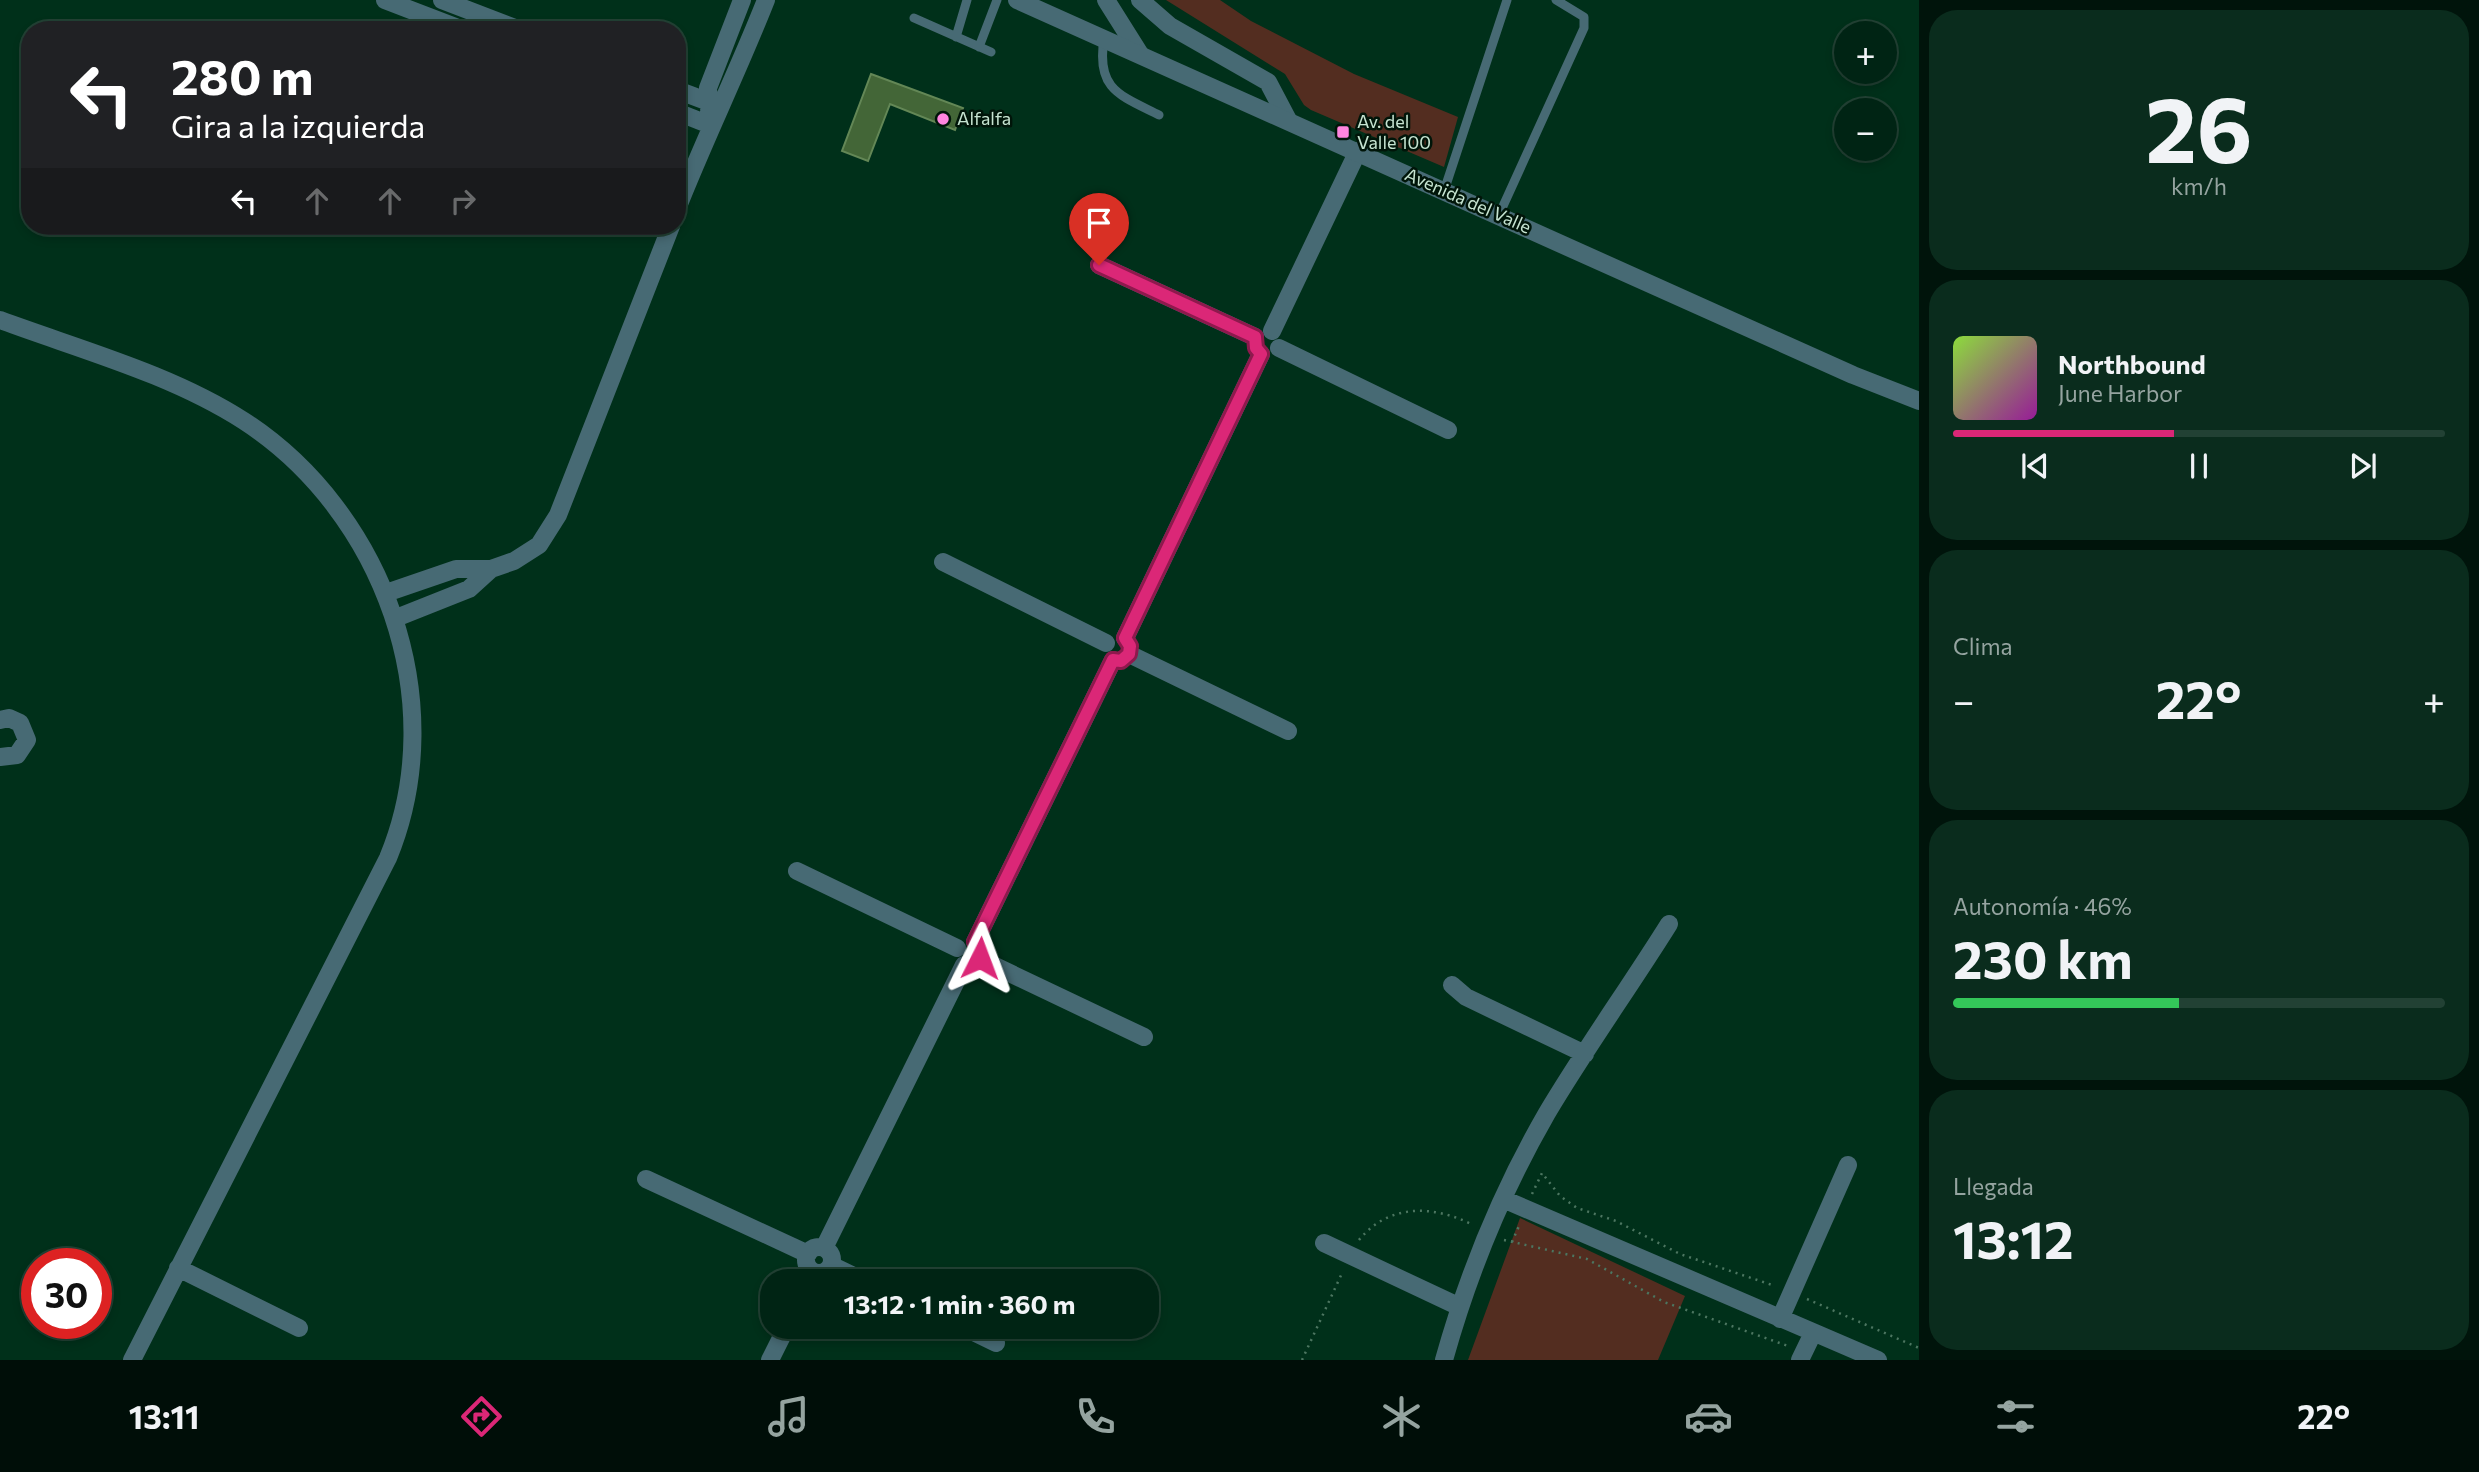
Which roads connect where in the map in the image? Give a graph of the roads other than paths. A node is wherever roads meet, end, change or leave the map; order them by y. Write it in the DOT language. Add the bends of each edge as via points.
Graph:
graph roads {
  1 [pos="385,0"];
  2 [pos="442,0"];
  3 [pos="742,0"];
  4 [pos="766,0"];
  5 [pos="967,0"];
  6 [pos="997,0"];
  7 [pos="1017,0"];
  8 [pos="1106,0"];
  9 [pos="1140,0"];
  10 [pos="1507,0"];
  11 [pos="1556,0"];
  12 [pos="915,18"];
  13 [pos="440,21"];
  14 [pos="497,21"];
  15 [pos="956,37"];
  16 [pos="1104,39"];
  17 [pos="979,47"];
  18 [pos="991,52"];
  19 [pos="1140,54"];
  20 [pos="686,94"];
  21 [pos="713,104"];
  22 [pos="1159,115"];
  23 [pos="686,116"];
  24 [pos="1288,120"];
  25 [pos="710,125"];
  26 [pos="1358,151"];
  27 [pos="686,186"];
  28 [pos="1444,191"];
  29 [pos="1499,215"];
  30 [pos="667,235"];
  31 [pos="1099,265"];
  32 [pos="0,320"];
  33 [pos="1267,342"];
  34 [pos="1919,401"];
  35 [pos="1448,430"];
  36 [pos="943,562"];
  37 [pos="492,569"];
  38 [pos="386,593"];
  39 [pos="396,618"];
  40 [pos="1122,651"];
  41 [pos="0,720"];
  42 [pos="1288,731"];
  43 [pos="0,757"];
  44 [pos="797,870"];
  45 [pos="1669,924"];
  46 [pos="969,953"];
  47 [pos="1452,985"];
  48 [pos="1144,1037"];
  49 [pos="1585,1054"];
  50 [pos="1848,1165"];
  51 [pos="646,1179"];
  52 [pos="1503,1199"];
  53 [pos="1324,1242"];
  54 [pos="817,1264"];
  55 [pos="178,1268"];
  56 [pos="1460,1307"];
  57 [pos="1780,1319"];
  58 [pos="299,1328"];
  59 [pos="1813,1333"];
  60 [pos="780,1339"];
  61 [pos="988,1339"];
  62 [pos="996,1343"];
  63 [pos="1802,1356"];
  64 [pos="132,1360"];
  65 [pos="770,1360"];
  66 [pos="1444,1360"];
  67 [pos="1878,1360"];
  1 -- 13 [label="street"];
  2 -- 14 [label="street"];
  3 -- 21 [label="street" via="708,88"];
  4 -- 21 [label="street" via="738,71"];
  5 -- 15 [label="lane"];
  6 -- 17 [label="lane"];
  7 -- 16 [label="street, Avenida del Valle"];
  8 -- 19 [label="street"];
  9 -- 24 [label="street" via="1170,26 1262,77"];
  10 -- 28 [label="lane"];
  11 -- 29 [label="lane" via="1584,17 1584,28"];
  12 -- 15 [label="lane"];
  15 -- 17 [label="lane"];
  16 -- 19 [label="street, Avenida del Valle"];
  16 -- 22 [label="lane" via="1100,64 1110,85 1122,97"];
  17 -- 18 [label="lane"];
  19 -- 24 [label="street, Avenida del Valle"];
  20 -- 21 [label="street"];
  21 -- 25 [label="street"];
  23 -- 25 [label="street"];
  24 -- 26 [label="street, Avenida del Valle"];
  25 -- 27 [label="street"];
  26 -- 28 [label="street, Avenida del Valle"];
  26 -- 33 [label="street"];
  28 -- 29 [label="street, Avenida del Valle"];
  29 -- 34 [label="street, Avenida del Valle"];
  30 -- 37 [label="street" via="553,526 531,551"];
  31 -- 33 [label="street"];
  32 -- 38 [label="street" via="161,380 264,435 344,517"];
  33 -- 35 [label="street"];
  33 -- 40 [label="street"];
  36 -- 40 [label="street" via="1106,643 1116,636"];
  37 -- 38 [label="street" via="456,569"];
  37 -- 39 [label="street" via="469,589"];
  38 -- 39 [label="street"];
  39 -- 55 [label="street" via="409,692 411,741 405,808 396,840"];
  40 -- 42 [label="street"];
  40 -- 46 [label="street"];
  41 -- 43 [label="street" via="20,723 27,740 17,755"];
  44 -- 46 [label="street"];
  45 -- 49 [label="street"];
  46 -- 48 [label="street"];
  46 -- 54 [label="street"];
  47 -- 49 [label="street" via="1466,997"];
  49 -- 52 [label="street" via="1546,1114"];
  50 -- 57 [label="street"];
  51 -- 54 [label="street"];
  52 -- 56 [label="street"];
  52 -- 57 [label="street"];
  53 -- 56 [label="street"];
  55 -- 58 [label="street"];
  55 -- 64 [label="street"];
  56 -- 66 [label="street"];
  57 -- 59 [label="street"];
  59 -- 63 [label="street"];
  59 -- 67 [label="street"];
  60 -- 65 [label="street"];
  61 -- 62 [label="street"];
}
